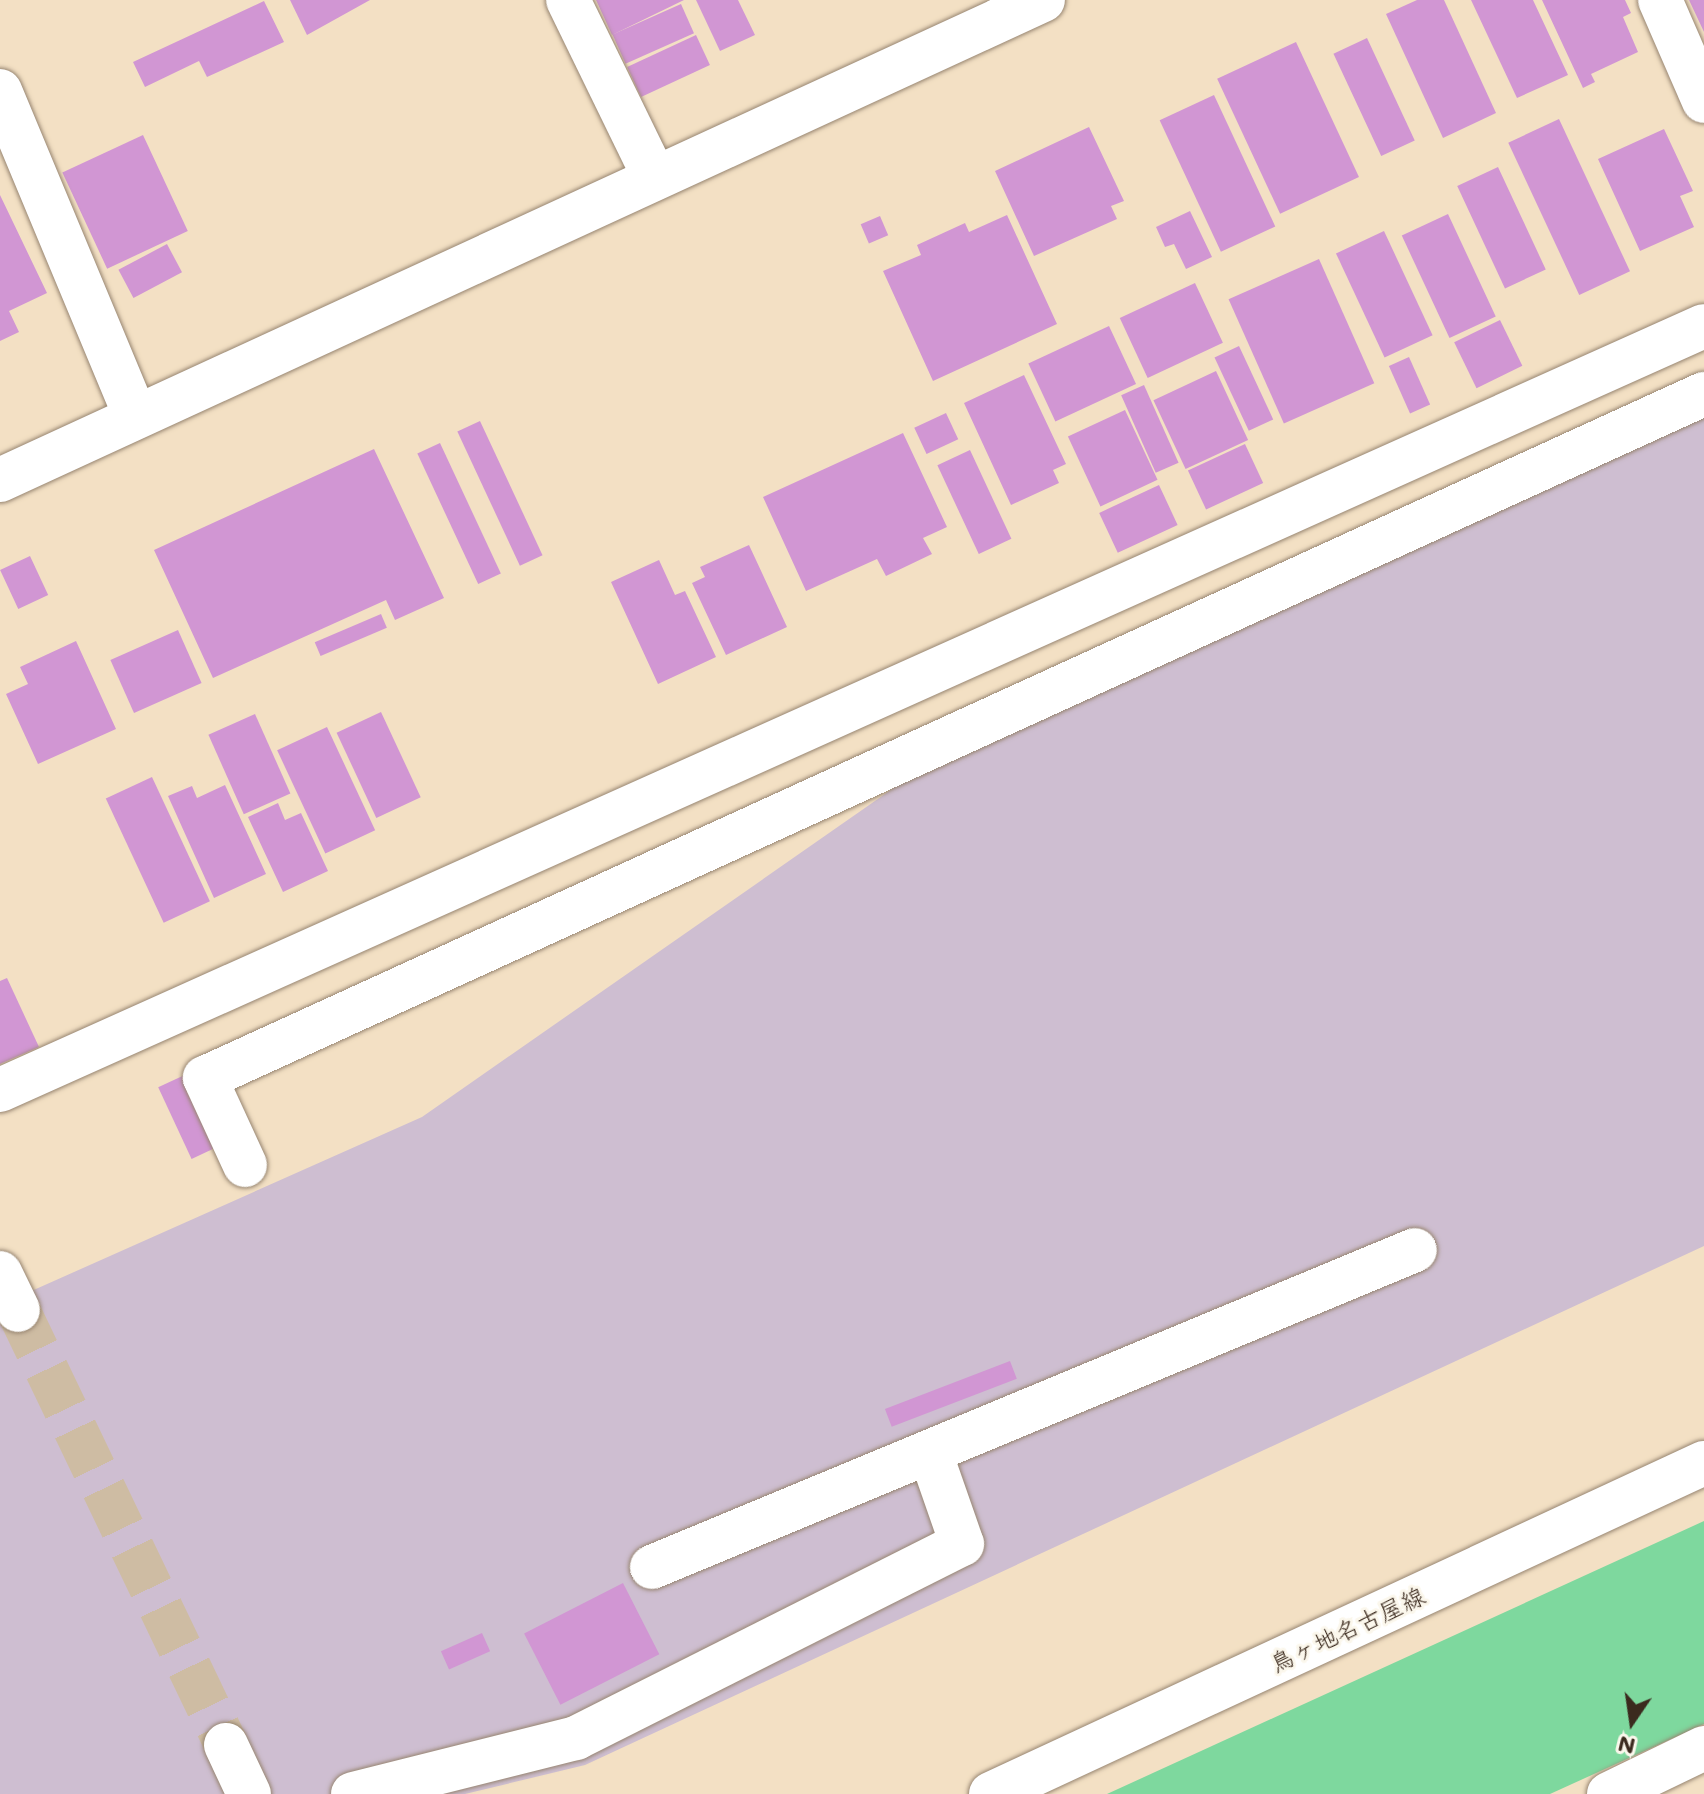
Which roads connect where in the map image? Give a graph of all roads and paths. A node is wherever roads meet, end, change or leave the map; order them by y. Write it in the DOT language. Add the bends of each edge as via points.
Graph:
graph roads {
  1 [pos="568,0"];
  2 [pos="1043,0"];
  3 [pos="1660,0"];
  4 [pos="0,91"];
  5 [pos="1704,101"];
  6 [pos="655,178"];
  7 [pos="1704,326"];
  8 [pos="1704,394"];
  9 [pos="136,417"];
  10 [pos="0,480"];
  11 [pos="0,1090"];
  12 [pos="245,1165"];
  13 [pos="1415,1250"];
  14 [pos="930,1452"];
  15 [pos="1704,1463"];
  16 [pos="652,1567"];
  17 [pos="226,1745"];
  18 [pos="1704,1748"];
  19 [pos="249,1794"];
  20 [pos="353,1794"];
  21 [pos="991,1794"];
  22 [pos="1609,1794"];
  1 -- 6 [label="street"];
  2 -- 6 [label="street"];
  3 -- 5 [label="street"];
  4 -- 9 [label="street"];
  6 -- 9 [label="street"];
  7 -- 11 [label="street"];
  8 -- 12 [label="street" via="205,1078"];
  9 -- 10 [label="street"];
  13 -- 14 [label="street"];
  14 -- 16 [label="street"];
  14 -- 20 [label="street" via="962,1544 576,1738"];
  15 -- 21 [label="street, 鳥ヶ地名古屋線"];
  17 -- 19 [label="street"];
  18 -- 22 [label="street"];
}
